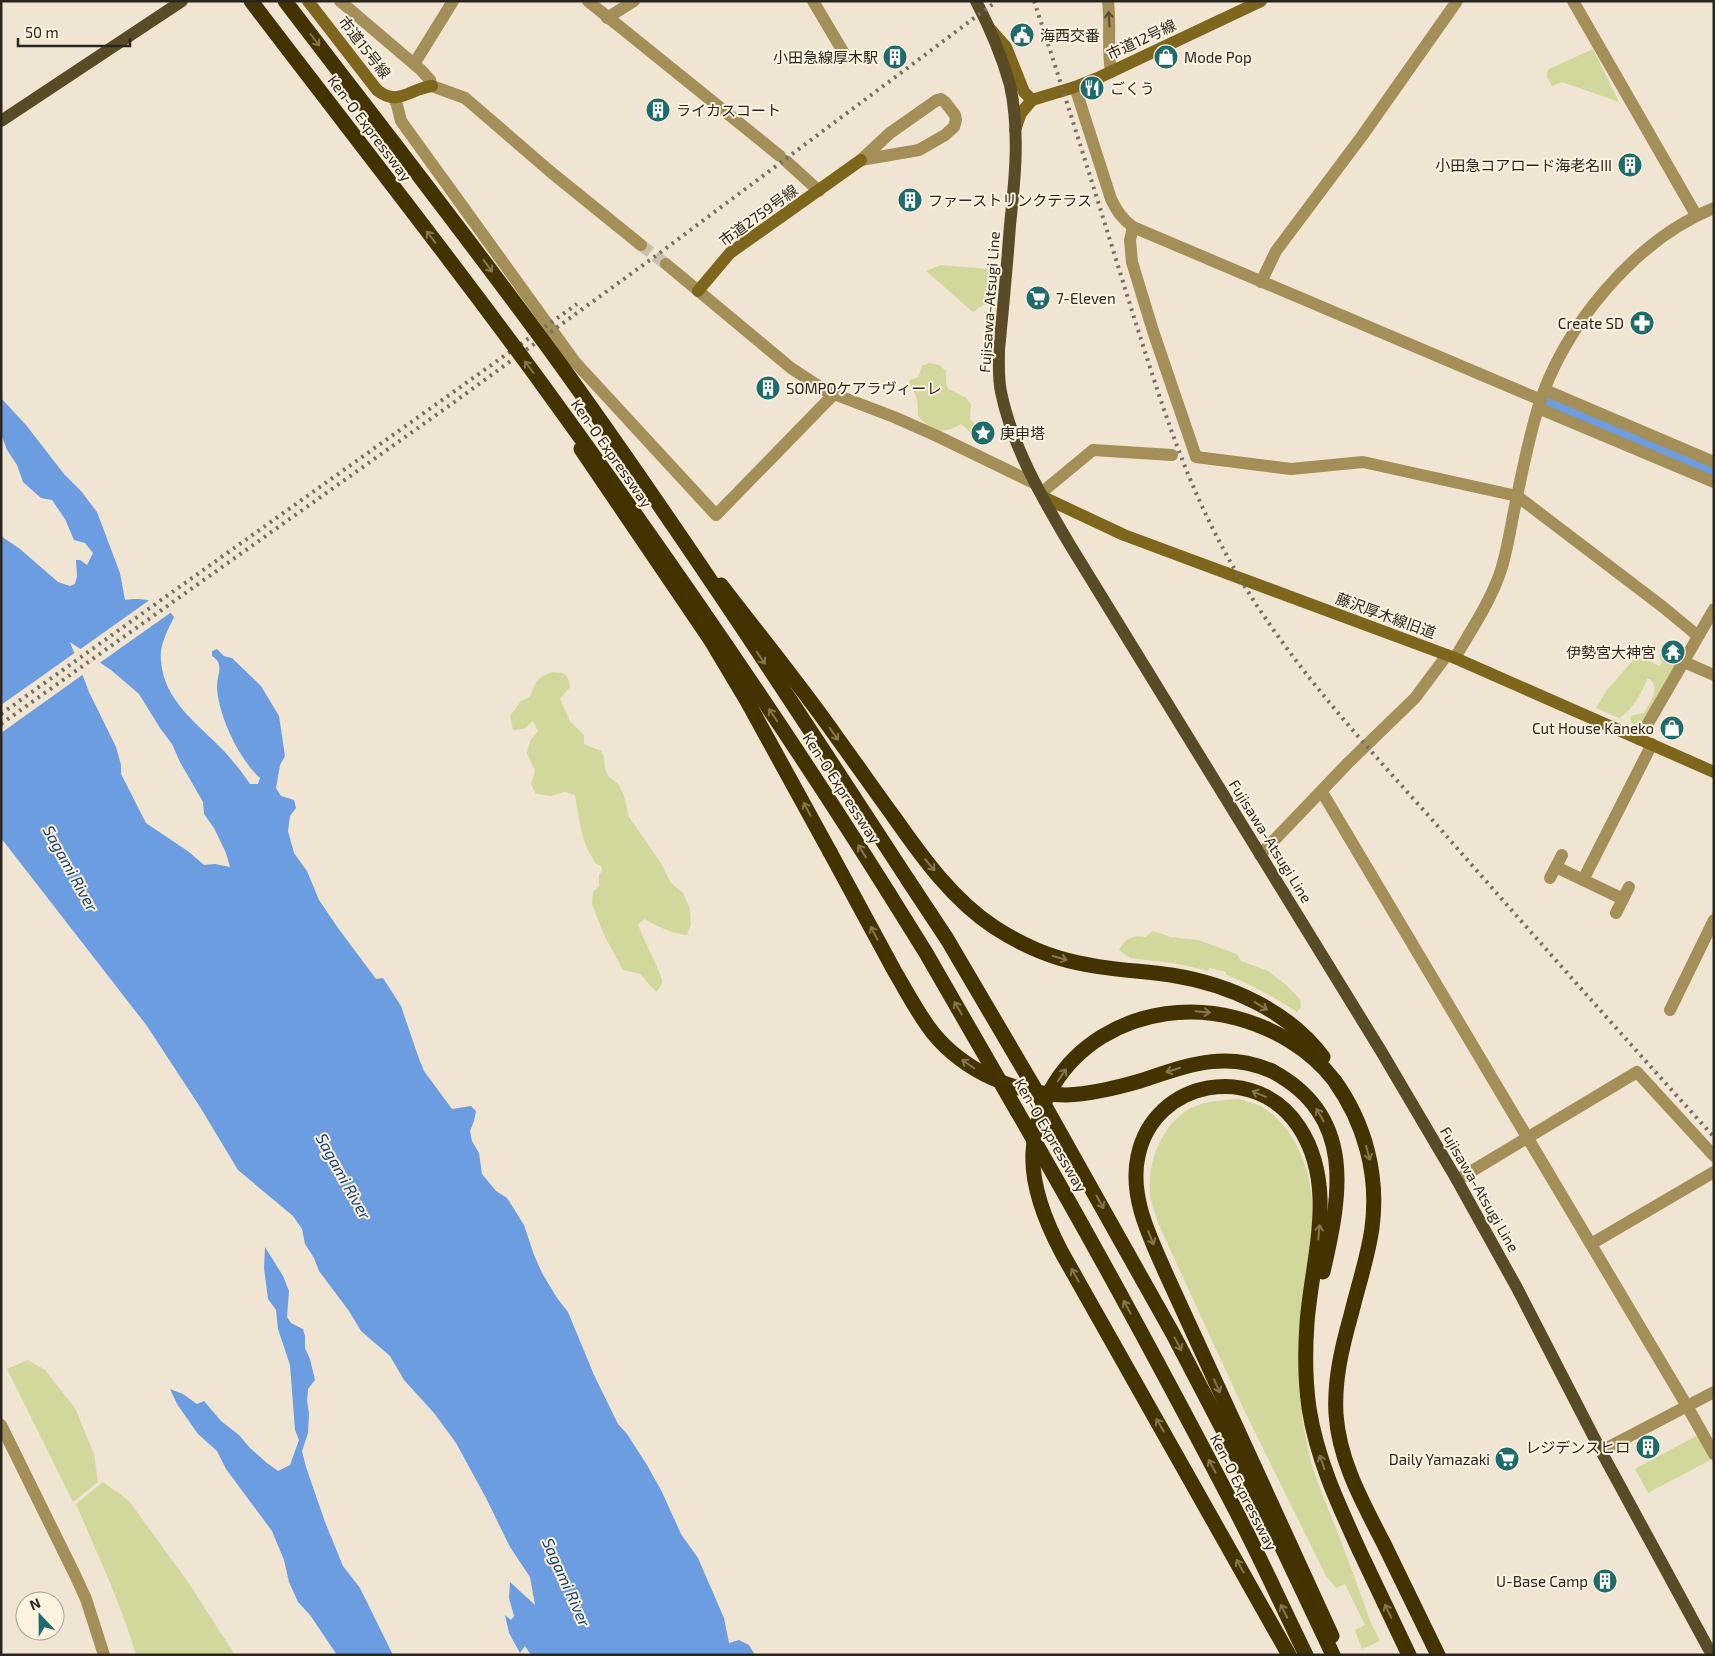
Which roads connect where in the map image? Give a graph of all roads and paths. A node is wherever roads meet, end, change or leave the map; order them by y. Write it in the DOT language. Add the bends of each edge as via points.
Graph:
graph roads {
  1 [pos="182,1"];
  2 [pos="251,1"];
  3 [pos="285,1"];
  4 [pos="308,1"];
  5 [pos="340,1"];
  6 [pos="452,1"];
  7 [pos="588,1"];
  8 [pos="634,1"];
  9 [pos="813,1"];
  10 [pos="976,1"];
  11 [pos="1108,1"];
  12 [pos="1262,1"];
  13 [pos="1457,1"];
  14 [pos="1573,1"];
  15 [pos="607,18"];
  16 [pos="991,30"];
  17 [pos="845,55"];
  18 [pos="414,64"];
  19 [pos="1111,72"];
  20 [pos="432,86"];
  21 [pos="1075,87"];
  22 [pos="394,98"];
  23 [pos="1032,100"];
  24 [pos="1,121"];
  25 [pos="1015,130"];
  26 [pos="890,133"];
  27 [pos="898,154"];
  28 [pos="861,160"];
  29 [pos="819,191"];
  30 [pos="1714,208"];
  31 [pos="1696,215"];
  32 [pos="1133,227"];
  33 [pos="641,245"];
  34 [pos="666,264"];
  35 [pos="1261,282"];
  36 [pos="698,290"];
  37 [pos="543,386"];
  38 [pos="833,394"];
  39 [pos="1541,399"];
  40 [pos="1172,455"];
  41 [pos="1714,462"];
  42 [pos="1714,482"];
  43 [pos="646,486"];
  44 [pos="1040,491"];
  45 [pos="1517,496"];
  46 [pos="1714,609"];
  47 [pos="1698,636"];
  48 [pos="1451,656"];
  49 [pos="1684,662"];
  50 [pos="1714,675"];
  51 [pos="1639,738"];
  52 [pos="1652,744"];
  53 [pos="1714,772"];
  54 [pos="1322,792"];
  55 [pos="1260,855"];
  56 [pos="1562,855"];
  57 [pos="1583,880"];
  58 [pos="1629,887"];
  59 [pos="1623,899"];
  60 [pos="1616,913"];
  61 [pos="1714,920"];
  62 [pos="1670,1010"];
  63 [pos="1356,1118"];
  64 [pos="1527,1137"];
  65 [pos="1714,1156"];
  66 [pos="1714,1172"];
  67 [pos="1457,1180"];
  68 [pos="1591,1244"];
  69 [pos="1306,1350"];
  70 [pos="1714,1392"];
  71 [pos="1687,1406"];
  72 [pos="1,1425"];
  73 [pos="1602,1451"];
  74 [pos="1714,1454"];
  75 [pos="104,1655"];
  76 [pos="1289,1655"];
  77 [pos="1306,1655"];
  78 [pos="1333,1655"];
  79 [pos="1340,1655"];
  80 [pos="1408,1655"];
  81 [pos="1438,1655"];
  82 [pos="1712,1655"];
  1 -- 24 [label="main road"];
  37 -- 2 [label="highway, Ken-O Expressway, one-way, bridge"];
  3 -- 43 [label="highway, Ken-O Expressway, one-way, bridge" via="483,260"];
  4 -- 22 [label="street, 市道15号線" via="377,90"];
  5 -- 18 [label="street"];
  6 -- 18 [label="street"];
  7 -- 15 [label="street"];
  8 -- 15 [label="street"];
  9 -- 17 [label="street"];
  10 -- 16 [label="main road, Fujisawa-Atsugi Line"];
  19 -- 11 [label="street, one-way"];
  12 -- 19 [label="street, 市道12号線"];
  13 -- 35 [label="street" via="1362,136 1276,250"];
  14 -- 31 [label="street"];
  15 -- 29 [label="street"];
  16 -- 23 [label="street" via="1006,47 1024,92"];
  16 -- 25 [label="main road, Fujisawa-Atsugi Line" via="1010,86"];
  18 -- 20 [label="street"];
  19 -- 21 [label="street, 市道12号線"];
  20 -- 22 [label="street, 市道15号線"];
  20 -- 33 [label="street" via="465,98"];
  21 -- 23 [label="street, 市道12号線"];
  21 -- 32 [label="street" via="1111,199 1124,221"];
  22 -- 38 [label="street" via="401,121 575,362 716,515"];
  23 -- 25 [label="street" via="1021,113"];
  25 -- 44 [label="main road, Fujisawa-Atsugi Line" via="1014,188 999,370 1013,433"];
  26 -- 27 [label="street" via="892,146"];
  26 -- 27 [label="street" via="937,100 942,99 955,115 954,127 946,135 919,150"];
  26 -- 28 [label="street"];
  27 -- 28 [label="street"];
  28 -- 29 [label="street, 市道2759号線"];
  29 -- 36 [label="street, 市道2759号線" via="730,254"];
  30 -- 31 [label="street"];
  31 -- 39 [label="street" via="1658,241 1610,285 1572,336"];
  32 -- 35 [label="street"];
  32 -- 45 [label="street" via="1130,240 1132,262 1152,332 1196,457 1291,469 1363,462"];
  34 -- 36 [label="street"];
  35 -- 39 [label="street"];
  36 -- 38 [label="street" via="791,368"];
  69 -- 37 [label="highway, one-way, bridge" via="1335,1214 1338,1174 1336,1156 1325,1124 1308,1097 1272,1071 1244,1062 1213,1061 1180,1067 1105,1090 1047,1094 995,1080 945,1046 932,1033 909,997 719,655 592,467"];
  77 -- 37 [label="highway, Ken-O Expressway, one-way, bridge" via="1236,1510 1116,1286 926,952 731,652"];
  38 -- 44 [label="street" via="937,436"];
  39 -- 41 [label="street"];
  39 -- 42 [label="street"];
  39 -- 45 [label="street"];
  40 -- 44 [label="street" via="1093,450"];
  43 -- 63 [label="highway, one-way, bridge" via="828,724 921,855 973,911 1015,940 1061,958 1192,979 1235,992 1255,1002 1305,1036 1334,1070"];
  43 -- 78 [label="highway, Ken-O Expressway, one-way, bridge" via="947,939 1168,1325 1260,1501"];
  44 -- 48 [label="street, 藤沢厚木線旧道" via="1124,535"];
  44 -- 55 [label="main road, Fujisawa-Atsugi Line"];
  45 -- 47 [label="street"];
  45 -- 48 [label="street" via="1500,573"];
  46 -- 47 [label="street"];
  47 -- 49 [label="street"];
  48 -- 51 [label="street, 藤沢厚木線旧道"];
  48 -- 54 [label="street" via="1415,698"];
  49 -- 50 [label="street"];
  49 -- 51 [label="street"];
  51 -- 52 [label="street, 藤沢厚木線旧道"];
  52 -- 53 [label="street, 藤沢厚木線旧道"];
  52 -- 57 [label="street"];
  54 -- 55 [label="street"];
  54 -- 64 [label="street"];
  55 -- 67 [label="main road, Fujisawa-Atsugi Line"];
  56 -- 57 [label="street" via="1553,873"];
  57 -- 59 [label="street"];
  58 -- 59 [label="street"];
  59 -- 60 [label="street"];
  61 -- 62 [label="street"];
  76 -- 63 [label="highway, one-way" via="1053,1235 1038,1194 1033,1154 1047,1099 1069,1065 1084,1049 1120,1026 1140,1018 1184,1011 1248,1021 1286,1038 1331,1077"];
  63 -- 81 [label="highway, one-way" via="1370,1159 1372,1228 1343,1343 1336,1415 1347,1465 1360,1496"];
  64 -- 65 [label="street" via="1637,1072"];
  64 -- 67 [label="street"];
  64 -- 68 [label="street"];
  66 -- 68 [label="street"];
  67 -- 73 [label="main road, Fujisawa-Atsugi Line"];
  68 -- 71 [label="street"];
  69 -- 79 [label="highway, one-way" via="1321,1201 1314,1160 1299,1127 1278,1104 1233,1086 1200,1089 1170,1104 1153,1122 1142,1142 1136,1174 1140,1207 1240,1438"];
  80 -- 69 [label="highway, one-way" via="1339,1507 1319,1454 1308,1404"];
  70 -- 71 [label="street"];
  71 -- 73 [label="street"];
  71 -- 74 [label="street"];
  72 -- 75 [label="street" via="86,1599"];
  73 -- 82 [label="main road, Fujisawa-Atsugi Line"];
}
